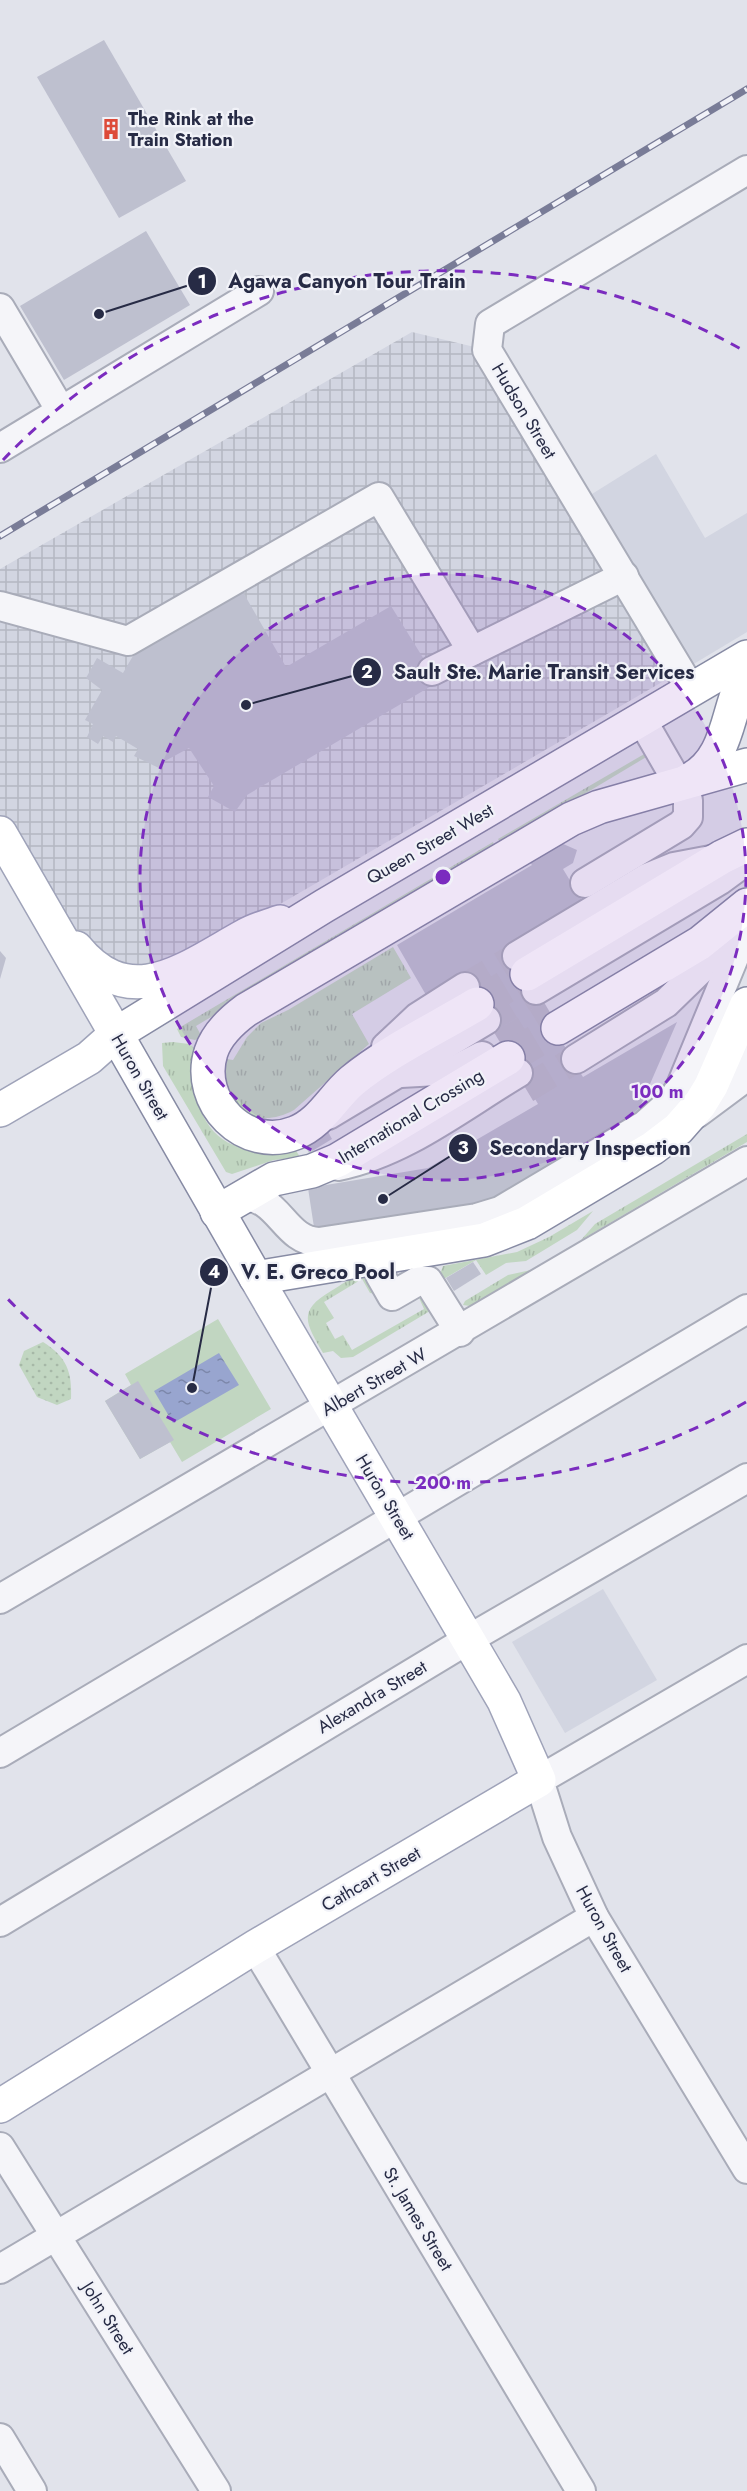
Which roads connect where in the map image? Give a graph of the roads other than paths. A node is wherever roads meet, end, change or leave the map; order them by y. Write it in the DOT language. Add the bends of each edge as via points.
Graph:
graph roads {
  1 [pos="747,170"];
  2 [pos="259,291"];
  3 [pos="0,308"];
  4 [pos="61,411"];
  5 [pos="0,448"];
  6 [pos="624,576"];
  7 [pos="0,606"];
  8 [pos="472,651"];
  9 [pos="747,657"];
  10 [pos="432,671"];
  11 [pos="747,671"];
  12 [pos="692,691"];
  13 [pos="642,720"];
  14 [pos="746,769"];
  15 [pos="679,784"];
  16 [pos="0,833"];
  17 [pos="738,854"];
  18 [pos="585,883"];
  19 [pos="324,906"];
  20 [pos="45,910"];
  21 [pos="744,913"];
  22 [pos="527,973"];
  23 [pos="476,1004"];
  24 [pos="747,1004"];
  25 [pos="116,1034"];
  26 [pos="563,1036"];
  27 [pos="449,1041"];
  28 [pos="747,1046"];
  29 [pos="507,1064"];
  30 [pos="434,1071"];
  31 [pos="395,1074"];
  32 [pos="747,1076"];
  33 [pos="719,1098"];
  34 [pos="423,1109"];
  35 [pos="0,1110"];
  36 [pos="689,1118"];
  37 [pos="307,1128"];
  38 [pos="747,1161"];
  39 [pos="312,1171"];
  40 [pos="228,1204"];
  41 [pos="341,1251"];
  42 [pos="377,1257"];
  43 [pos="256,1278"];
  44 [pos="747,1309"];
  45 [pos="460,1332"];
  46 [pos="331,1407"];
  47 [pos="747,1478"];
  48 [pos="397,1518"];
  49 [pos="0,1599"];
  50 [pos="469,1639"];
  51 [pos="747,1659"];
  52 [pos="0,1752"];
  53 [pos="539,1780"];
  54 [pos="594,1917"];
  55 [pos="0,1922"];
  56 [pos="255,1947"];
  57 [pos="331,2072"];
  58 [pos="0,2106"];
  59 [pos="0,2147"];
  60 [pos="747,2169"];
  61 [pos="57,2236"];
  62 [pos="0,2269"];
  63 [pos="0,2438"];
  64 [pos="32,2491"];
  65 [pos="216,2491"];
  66 [pos="581,2491"];
  1 -- 6 [label="street, Hudson Street" via="490,324 487,350"];
  2 -- 4 [label="street"];
  3 -- 4 [label="street"];
  4 -- 5 [label="street"];
  6 -- 8 [label="street"];
  6 -- 12 [label="street, Hudson Street"];
  7 -- 8 [label="street" via="128,641 379,496"];
  8 -- 10 [label="street"];
  9 -- 12 [label="main road, Queen Street West"];
  11 -- 15 [label="main road" via="716,757 704,771"];
  12 -- 13 [label="main road, Queen Street West"];
  13 -- 15 [label="street"];
  13 -- 19 [label="main road, Queen Street West"];
  14 -- 15 [label="main road"];
  15 -- 18 [label="street" via="689,808 681,825"];
  15 -- 37 [label="main road" via="599,807 540,835 233,1020 217,1039 208,1065 210,1091 217,1105 238,1128 262,1138 285,1136"];
  16 -- 20 [label="main road, Huron Street"];
  17 -- 22 [label="main road"];
  19 -- 20 [label="main road" via="249,933 180,972 144,982 123,981 98,971"];
  19 -- 25 [label="main road, Queen Street West"];
  20 -- 25 [label="main road, Huron Street"];
  21 -- 26 [label="main road"];
  21 -- 41 [label="street" via="680,1088 660,1113 490,1215"];
  23 -- 27 [label="street"];
  23 -- 37 [label="main road" via="353,1081"];
  24 -- 36 [label="main road" via="716,1076"];
  25 -- 35 [label="main road, Queen Street West" via="89,1058"];
  25 -- 40 [label="main road, Huron Street"];
  27 -- 30 [label="street" via="438,1053"];
  27 -- 31 [label="street"];
  28 -- 33 [label="street"];
  29 -- 30 [label="street"];
  29 -- 34 [label="main road, International Crossing"];
  29 -- 39 [label="street, International Crossing" via="435,1143"];
  30 -- 31 [label="street"];
  30 -- 34 [label="street"];
  31 -- 37 [label="street"];
  32 -- 33 [label="street"];
  33 -- 36 [label="street"];
  34 -- 39 [label="main road, International Crossing" via="338,1160"];
  36 -- 42 [label="main road" via="653,1148 513,1231 484,1240"];
  38 -- 45 [label="street, Albert Street W"];
  39 -- 40 [label="main road, International Crossing" via="274,1179"];
  40 -- 41 [label="street" via="248,1196 264,1201 291,1232 307,1242"];
  40 -- 43 [label="main road, Huron Street"];
  41 -- 42 [label="main road"];
  41 -- 43 [label="main road"];
  42 -- 45 [label="street" via="380,1275 392,1296 420,1280 428,1281"];
  43 -- 46 [label="main road, Huron Street"];
  44 -- 48 [label="street"];
  45 -- 46 [label="street, Albert Street W"];
  46 -- 48 [label="main road, Huron Street"];
  46 -- 49 [label="street, Albert Street W"];
  47 -- 50 [label="street, Alexandra Street"];
  48 -- 50 [label="main road, Huron Street"];
  48 -- 52 [label="street"];
  50 -- 53 [label="main road, Huron Street" via="504,1701"];
  50 -- 55 [label="street, Alexandra Street"];
  51 -- 53 [label="street, Cathcart Street"];
  53 -- 54 [label="street, Huron Street" via="557,1837"];
  53 -- 56 [label="main road, Cathcart Street"];
  54 -- 57 [label="street"];
  54 -- 60 [label="street, Huron Street"];
  56 -- 57 [label="street, St. James Street"];
  56 -- 58 [label="main road, Cathcart Street"];
  57 -- 61 [label="street"];
  57 -- 66 [label="street, St. James Street"];
  59 -- 61 [label="street, John Street"];
  61 -- 62 [label="street"];
  61 -- 65 [label="street, John Street"];
  63 -- 64 [label="street"];
}
